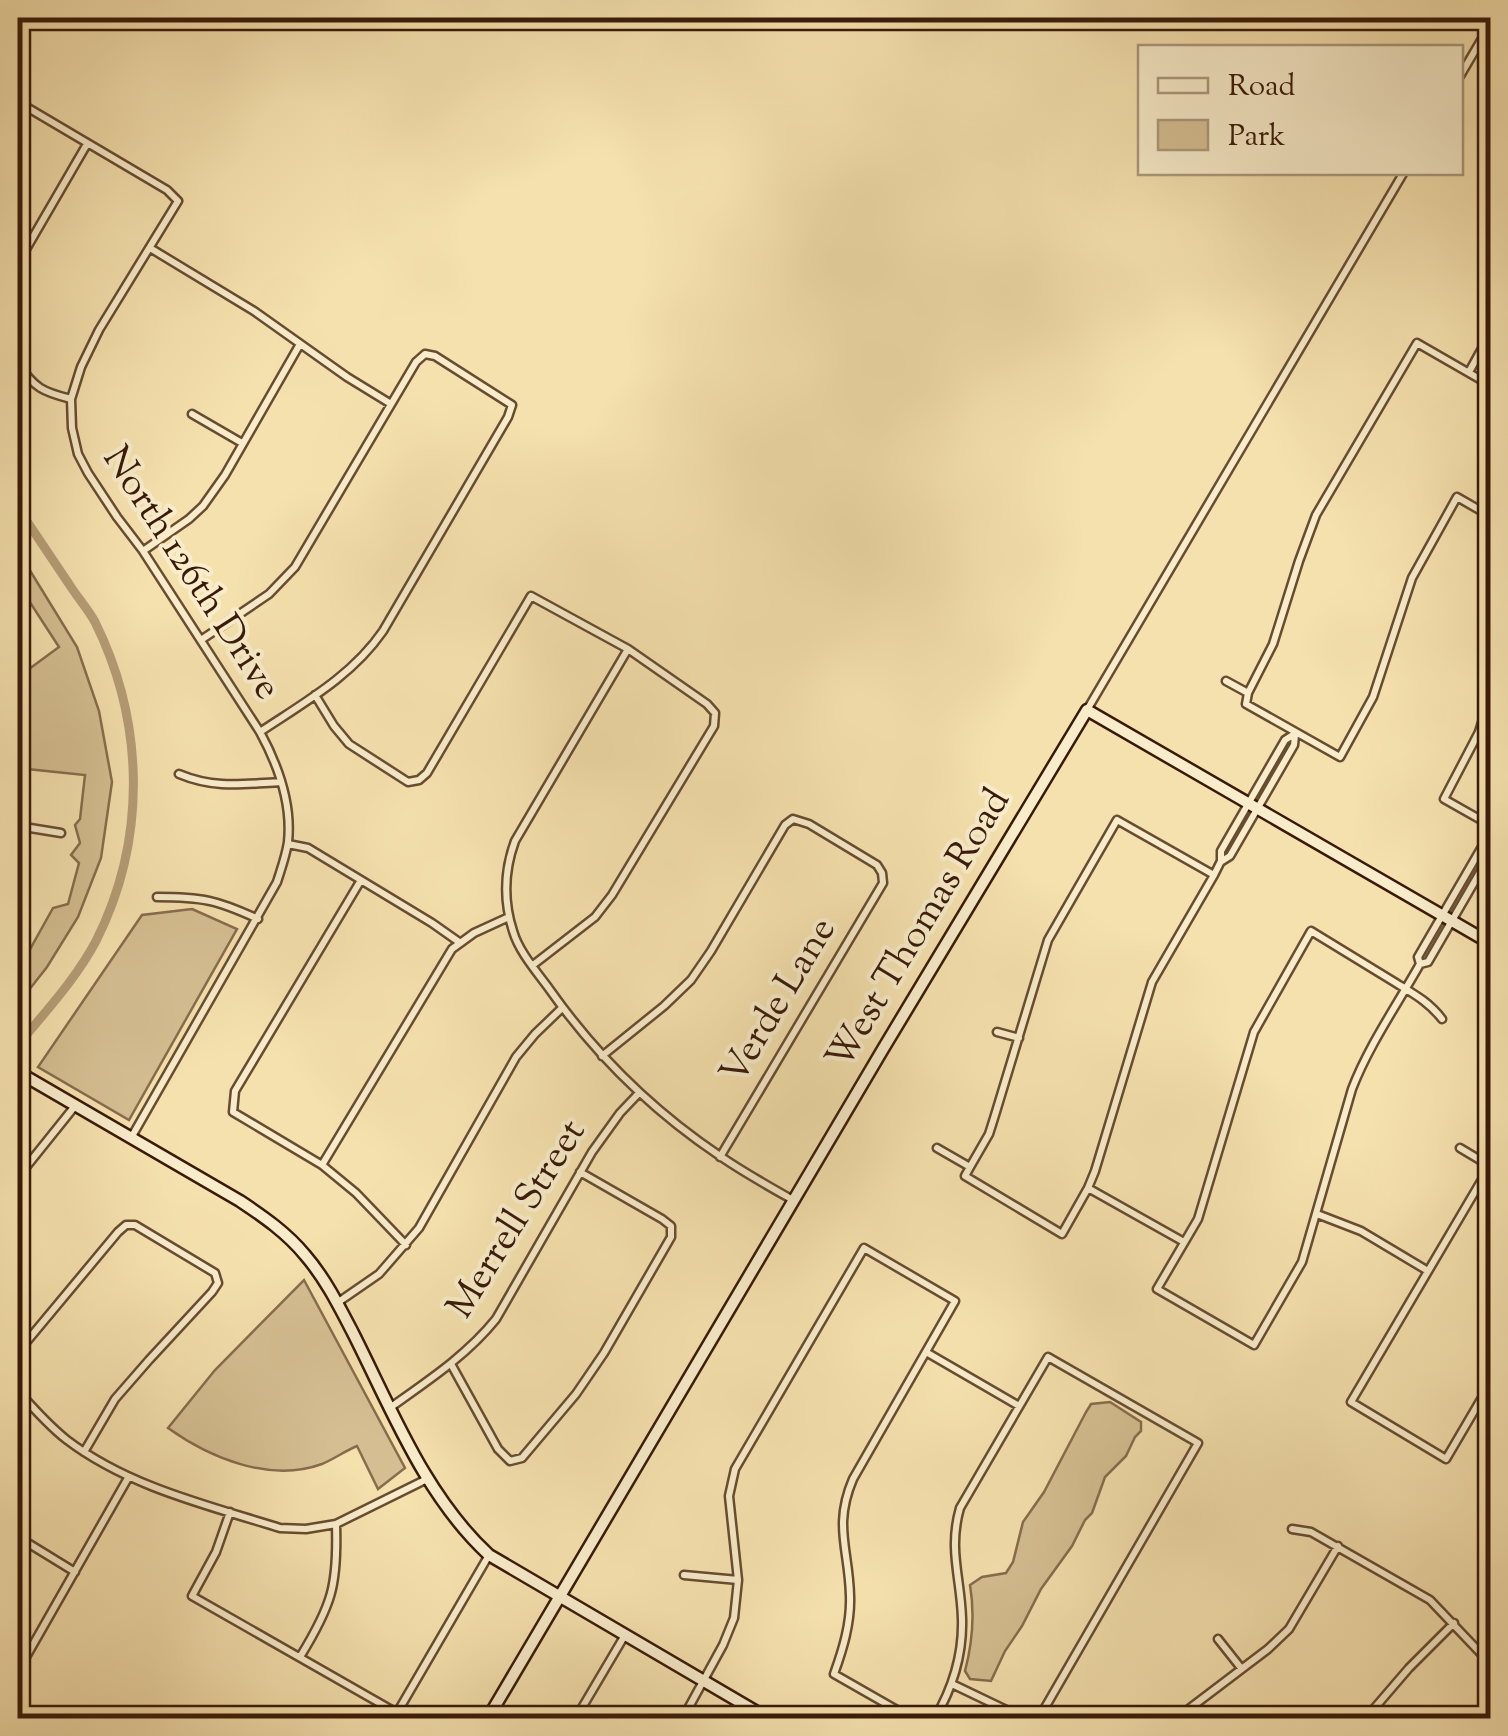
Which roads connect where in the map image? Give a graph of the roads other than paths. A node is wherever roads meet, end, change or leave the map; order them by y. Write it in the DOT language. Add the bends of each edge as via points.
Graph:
graph roads {
  1 [pos="1490,25"];
  2 [pos="1463,71"];
  3 [pos="18,102"];
  4 [pos="88,143"];
  5 [pos="1402,175"];
  6 [pos="150,248"];
  7 [pos="18,264"];
  8 [pos="1490,334"];
  9 [pos="300,344"];
  10 [pos="18,363"];
  11 [pos="1469,372"];
  12 [pos="1490,385"];
  13 [pos="71,398"];
  14 [pos="391,404"];
  15 [pos="192,414"];
  16 [pos="242,444"];
  17 [pos="1490,516"];
  18 [pos="142,550"];
  19 [pos="201,640"];
  20 [pos="628,650"];
  21 [pos="18,681"];
  22 [pos="1226,681"];
  23 [pos="19,691"];
  24 [pos="1248,692"];
  25 [pos="315,695"];
  26 [pos="1490,696"];
  27 [pos="1087,710"];
  28 [pos="260,732"];
  29 [pos="1296,733"];
  30 [pos="179,774"];
  31 [pos="282,782"];
  32 [pos="1253,806"];
  33 [pos="18,826"];
  34 [pos="1490,829"];
  35 [pos="62,833"];
  36 [pos="288,844"];
  37 [pos="1490,855"];
  38 [pos="1214,875"];
  39 [pos="361,880"];
  40 [pos="157,897"];
  41 [pos="509,917"];
  42 [pos="1447,918"];
  43 [pos="258,919"];
  44 [pos="459,942"];
  45 [pos="1490,943"];
  46 [pos="532,966"];
  47 [pos="1406,989"];
  48 [pos="562,1008"];
  49 [pos="1442,1019"];
  50 [pos="997,1032"];
  51 [pos="1019,1038"];
  52 [pos="602,1056"];
  53 [pos="18,1072"];
  54 [pos="639,1094"];
  55 [pos="75,1106"];
  56 [pos="131,1139"];
  57 [pos="937,1148"];
  58 [pos="1460,1148"];
  59 [pos="720,1157"];
  60 [pos="322,1165"];
  61 [pos="1490,1166"];
  62 [pos="970,1168"];
  63 [pos="580,1172"];
  64 [pos="18,1178"];
  65 [pos="1088,1188"];
  66 [pos="794,1200"];
  67 [pos="1316,1214"];
  68 [pos="1184,1242"];
  69 [pos="406,1245"];
  70 [pos="1428,1272"];
  71 [pos="337,1303"];
  72 [pos="18,1352"];
  73 [pos="926,1352"];
  74 [pos="451,1364"];
  75 [pos="1490,1384"];
  76 [pos="18,1391"];
  77 [pos="1020,1406"];
  78 [pos="391,1407"];
  79 [pos="84,1452"];
  80 [pos="128,1478"];
  81 [pos="427,1479"];
  82 [pos="230,1512"];
  83 [pos="336,1524"];
  84 [pos="1292,1530"];
  85 [pos="18,1537"];
  86 [pos="1338,1546"];
  87 [pos="490,1554"];
  88 [pos="75,1572"];
  89 [pos="684,1574"];
  90 [pos="738,1580"];
  91 [pos="560,1597"];
  92 [pos="1454,1623"];
  93 [pos="626,1635"];
  94 [pos="1218,1639"];
  95 [pos="300,1656"];
  96 [pos="1490,1664"];
  97 [pos="1240,1668"];
  98 [pos="18,1671"];
  99 [pos="704,1682"];
  100 [pos="952,1684"];
  101 [pos="488,1718"];
  102 [pos="576,1718"];
  103 [pos="683,1718"];
  104 [pos="767,1718"];
  105 [pos="911,1718"];
  106 [pos="935,1718"];
  107 [pos="1024,1718"];
  108 [pos="1039,1718"];
  109 [pos="1176,1718"];
  110 [pos="1366,1718"];
  1 -- 2 [label="street"];
  3 -- 4 [label="street"];
  4 -- 6 [label="street" via="178,201"];
  4 -- 7 [label="street"];
  5 -- 27 [label="street, West Thomas Road"];
  6 -- 9 [label="street"];
  6 -- 13 [label="street" via="99,330"];
  8 -- 11 [label="street"];
  9 -- 14 [label="street"];
  9 -- 16 [label="street"];
  10 -- 13 [label="street" via="40,390"];
  11 -- 12 [label="street"];
  11 -- 24 [label="street" via="1417,342 1316,515 1273,644"];
  13 -- 18 [label="street, North 126th Drive" via="78,454"];
  14 -- 19 [label="street" via="296,567"];
  14 -- 25 [label="street" via="424,354 512,405 383,631 349,671"];
  15 -- 16 [label="street"];
  16 -- 18 [label="street" via="203,506"];
  17 -- 29 [label="street" via="1458,497 1416,567 1373,697 1340,758"];
  18 -- 19 [label="street, North 126th Drive"];
  19 -- 28 [label="street, North 126th Drive"];
  20 -- 25 [label="street, North 126th Drive" via="531,596 427,773 408,782 349,744"];
  20 -- 41 [label="street" via="515,840 507,864"];
  20 -- 46 [label="street" via="707,704 714,726 612,895 595,917"];
  21 -- 23 [label="street"];
  22 -- 24 [label="street"];
  24 -- 29 [label="street" via="1246,704"];
  25 -- 28 [label="street"];
  26 -- 34 [label="street" via="1444,799"];
  27 -- 32 [label="street"];
  27 -- 66 [label="street, West Thomas Road"];
  28 -- 31 [label="street, North 126th Drive"];
  29 -- 32 [label="street" via="1285,740"];
  30 -- 31 [label="street" via="224,785"];
  31 -- 36 [label="street, North 126th Drive"];
  32 -- 38 [label="street" via="1221,850"];
  32 -- 42 [label="street"];
  33 -- 35 [label="street"];
  34 -- 42 [label="street"];
  36 -- 39 [label="street" via="308,848"];
  36 -- 43 [label="street"];
  37 -- 42 [label="street"];
  38 -- 51 [label="street" via="1116,820 1048,940"];
  38 -- 65 [label="street" via="1152,982"];
  39 -- 44 [label="street"];
  39 -- 60 [label="street" via="233,1102 234,1112"];
  40 -- 43 [label="street" via="196,897"];
  41 -- 44 [label="street"];
  41 -- 46 [label="street"];
  42 -- 45 [label="street"];
  42 -- 47 [label="street" via="1418,957"];
  43 -- 56 [label="street"];
  44 -- 60 [label="street"];
  46 -- 48 [label="street"];
  47 -- 49 [label="street"];
  47 -- 67 [label="street" via="1357,1076"];
  47 -- 68 [label="street" via="1310,932 1254,1032 1206,1195"];
  48 -- 52 [label="street"];
  48 -- 69 [label="street" via="516,1057"];
  50 -- 51 [label="street"];
  51 -- 62 [label="street" via="989,1134"];
  52 -- 54 [label="street"];
  52 -- 59 [label="street, Verde Lane" via="691,980 784,824 809,824 877,865 883,883"];
  53 -- 55 [label="street"];
  54 -- 59 [label="street"];
  54 -- 63 [label="street, Merrell Street"];
  55 -- 56 [label="street"];
  55 -- 64 [label="street"];
  56 -- 71 [label="street" via="274,1224 303,1252"];
  57 -- 62 [label="street"];
  58 -- 61 [label="street"];
  59 -- 66 [label="street"];
  60 -- 69 [label="street"];
  61 -- 70 [label="street"];
  62 -- 65 [label="street" via="965,1176 1062,1234"];
  63 -- 74 [label="street, Merrell Street" via="496,1318"];
  63 -- 74 [label="street" via="670,1226 671,1237 604,1353 522,1458 510,1461"];
  65 -- 68 [label="street"];
  66 -- 91 [label="street, West Thomas Road"];
  67 -- 68 [label="street" via="1302,1262 1254,1346 1157,1289"];
  67 -- 70 [label="street"];
  69 -- 71 [label="street"];
  70 -- 75 [label="street" via="1352,1402 1446,1459"];
  71 -- 78 [label="street"];
  72 -- 79 [label="street" via="126,1225 135,1224 215,1272 218,1283 115,1399"];
  73 -- 77 [label="street"];
  73 -- 90 [label="street" via="955,1301 864,1248 735,1469 730,1496"];
  73 -- 105 [label="street" via="846,1496 850,1610 834,1674"];
  74 -- 78 [label="street, Merrell Street"];
  76 -- 79 [label="street"];
  77 -- 100 [label="street" via="954,1529 962,1640"];
  77 -- 108 [label="street" via="1048,1357 1198,1443"];
  78 -- 81 [label="street"];
  79 -- 80 [label="street"];
  80 -- 82 [label="street"];
  80 -- 88 [label="street"];
  81 -- 83 [label="street"];
  81 -- 87 [label="street"];
  82 -- 83 [label="street" via="280,1528"];
  82 -- 95 [label="street" via="192,1596"];
  83 -- 95 [label="street" via="333,1589"];
  84 -- 86 [label="street"];
  85 -- 88 [label="street"];
  86 -- 92 [label="street" via="1430,1600"];
  86 -- 97 [label="street" via="1289,1629"];
  87 -- 91 [label="street"];
  87 -- 95 [label="street" via="397,1713"];
  88 -- 98 [label="street"];
  89 -- 90 [label="street"];
  90 -- 99 [label="street" via="734,1618"];
  91 -- 93 [label="street"];
  91 -- 101 [label="street, West Thomas Road"];
  92 -- 96 [label="street"];
  92 -- 110 [label="street"];
  93 -- 99 [label="street"];
  93 -- 102 [label="street"];
  94 -- 97 [label="street"];
  97 -- 109 [label="street"];
  99 -- 103 [label="street"];
  99 -- 104 [label="street"];
  100 -- 106 [label="street"];
  100 -- 107 [label="street"];
}
